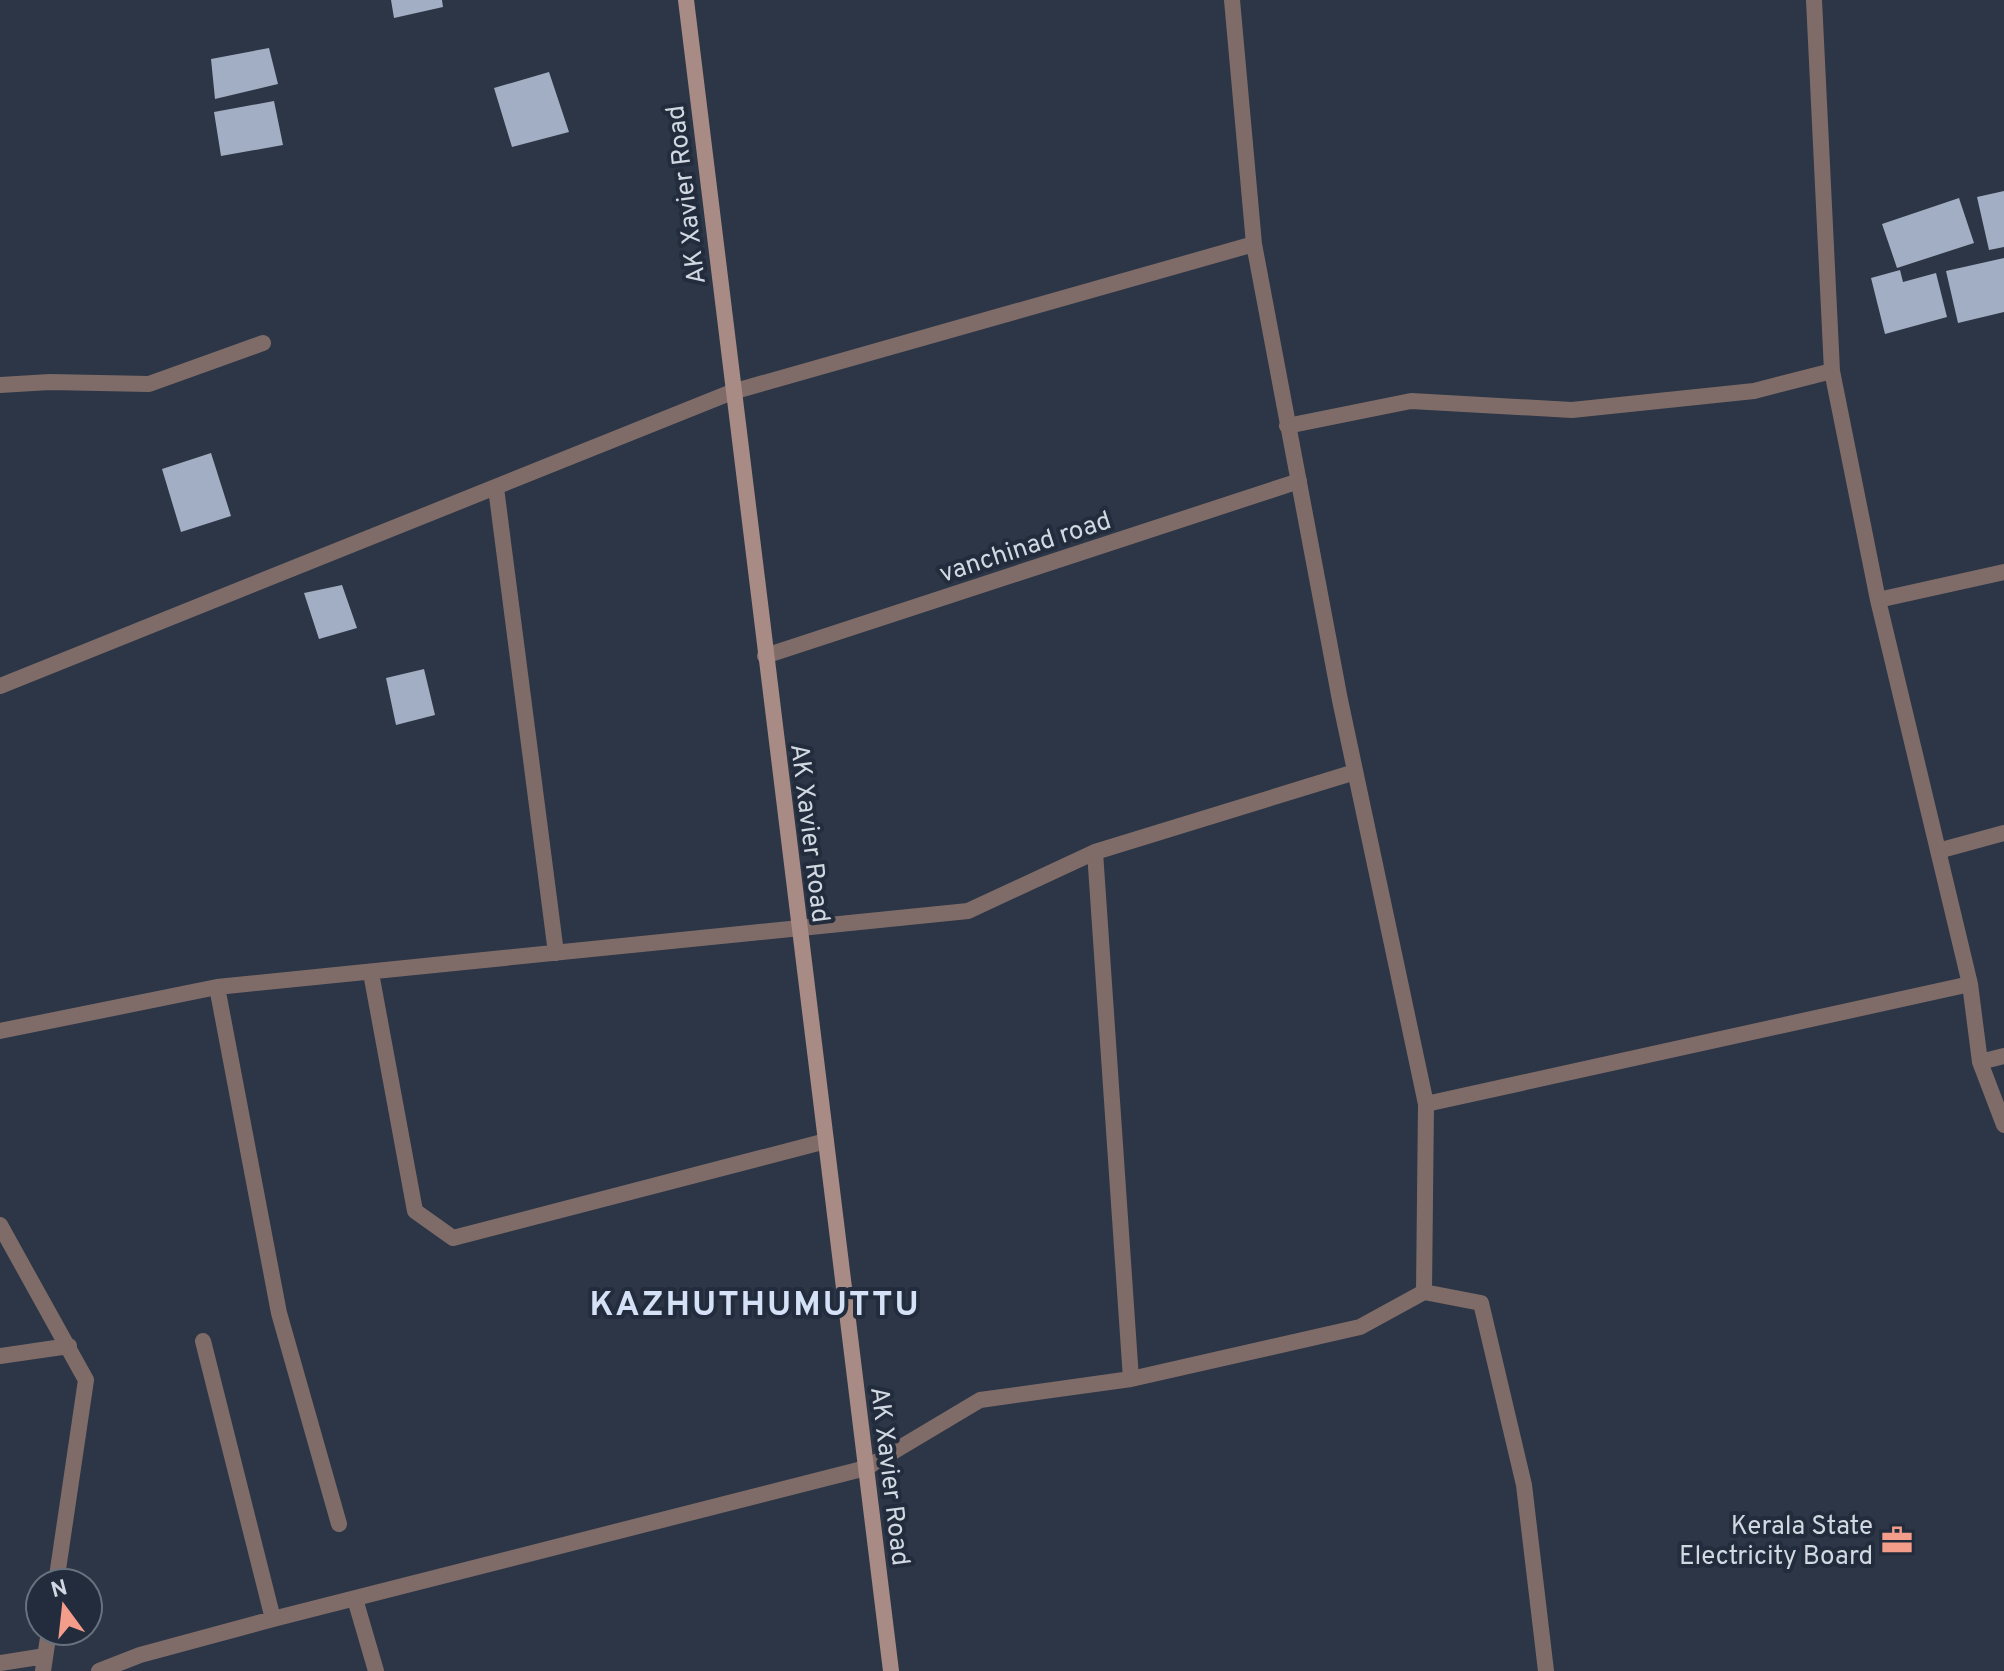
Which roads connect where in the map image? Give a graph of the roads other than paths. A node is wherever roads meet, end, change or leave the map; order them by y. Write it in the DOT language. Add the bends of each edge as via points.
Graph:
graph roads {
  1 [pos="686,0"];
  2 [pos="1232,0"];
  3 [pos="1814,0"];
  4 [pos="1254,244"];
  5 [pos="263,343"];
  6 [pos="1832,371"];
  7 [pos="0,385"];
  8 [pos="732,392"];
  9 [pos="1287,426"];
  10 [pos="1299,481"];
  11 [pos="496,488"];
  12 [pos="2004,572"];
  13 [pos="1878,600"];
  14 [pos="765,656"];
  15 [pos="0,686"];
  16 [pos="1355,772"];
  17 [pos="2004,833"];
  18 [pos="1938,851"];
  19 [pos="1095,852"];
  20 [pos="799,929"];
  21 [pos="556,953"];
  22 [pos="371,973"];
  23 [pos="1970,984"];
  24 [pos="217,987"];
  25 [pos="0,1031"];
  26 [pos="2004,1056"];
  27 [pos="1980,1062"];
  28 [pos="1426,1104"];
  29 [pos="2004,1125"];
  30 [pos="826,1141"];
  31 [pos="0,1225"];
  32 [pos="1424,1292"];
  33 [pos="203,1341"];
  34 [pos="69,1346"];
  35 [pos="0,1356"];
  36 [pos="1131,1379"];
  37 [pos="866,1468"];
  38 [pos="339,1524"];
  39 [pos="58,1567"];
  40 [pos="355,1599"];
  41 [pos="273,1619"];
  42 [pos="0,1663"];
  43 [pos="44,1664"];
  44 [pos="99,1671"];
  45 [pos="376,1671"];
  46 [pos="891,1671"];
  47 [pos="1546,1671"];
  1 -- 8 [label="main road, AK Xavier Road"];
  2 -- 4 [label="street"];
  3 -- 6 [label="street"];
  4 -- 8 [label="street"];
  4 -- 9 [label="street"];
  5 -- 7 [label="street" via="149,384"];
  6 -- 9 [label="street" via="1754,391 1572,410 1411,401"];
  6 -- 13 [label="street"];
  8 -- 11 [label="street"];
  8 -- 14 [label="main road, AK Xavier Road"];
  9 -- 10 [label="street"];
  10 -- 14 [label="street, vanchinad road"];
  10 -- 16 [label="street"];
  11 -- 15 [label="street"];
  11 -- 21 [label="street"];
  12 -- 13 [label="street"];
  13 -- 18 [label="street"];
  14 -- 20 [label="main road, AK Xavier Road"];
  16 -- 19 [label="street"];
  16 -- 28 [label="street"];
  17 -- 18 [label="street"];
  18 -- 23 [label="street"];
  19 -- 20 [label="street" via="968,911"];
  19 -- 36 [label="street"];
  20 -- 21 [label="street"];
  20 -- 30 [label="main road, AK Xavier Road"];
  21 -- 22 [label="street"];
  22 -- 24 [label="street"];
  22 -- 30 [label="street" via="415,1211 453,1238"];
  23 -- 27 [label="street"];
  23 -- 28 [label="street"];
  24 -- 25 [label="street"];
  24 -- 38 [label="street" via="279,1313"];
  26 -- 27 [label="street"];
  27 -- 29 [label="street"];
  28 -- 32 [label="street"];
  30 -- 37 [label="main road, AK Xavier Road"];
  31 -- 34 [label="street"];
  32 -- 36 [label="street" via="1360,1327"];
  32 -- 47 [label="street" via="1481,1303 1524,1485"];
  33 -- 41 [label="street"];
  34 -- 35 [label="street"];
  34 -- 39 [label="street" via="86,1380"];
  36 -- 37 [label="street" via="980,1400"];
  37 -- 40 [label="street"];
  37 -- 46 [label="main road, AK Xavier Road"];
  40 -- 41 [label="street"];
  40 -- 45 [label="street"];
  41 -- 44 [label="street"];
  42 -- 43 [label="street"];
}
